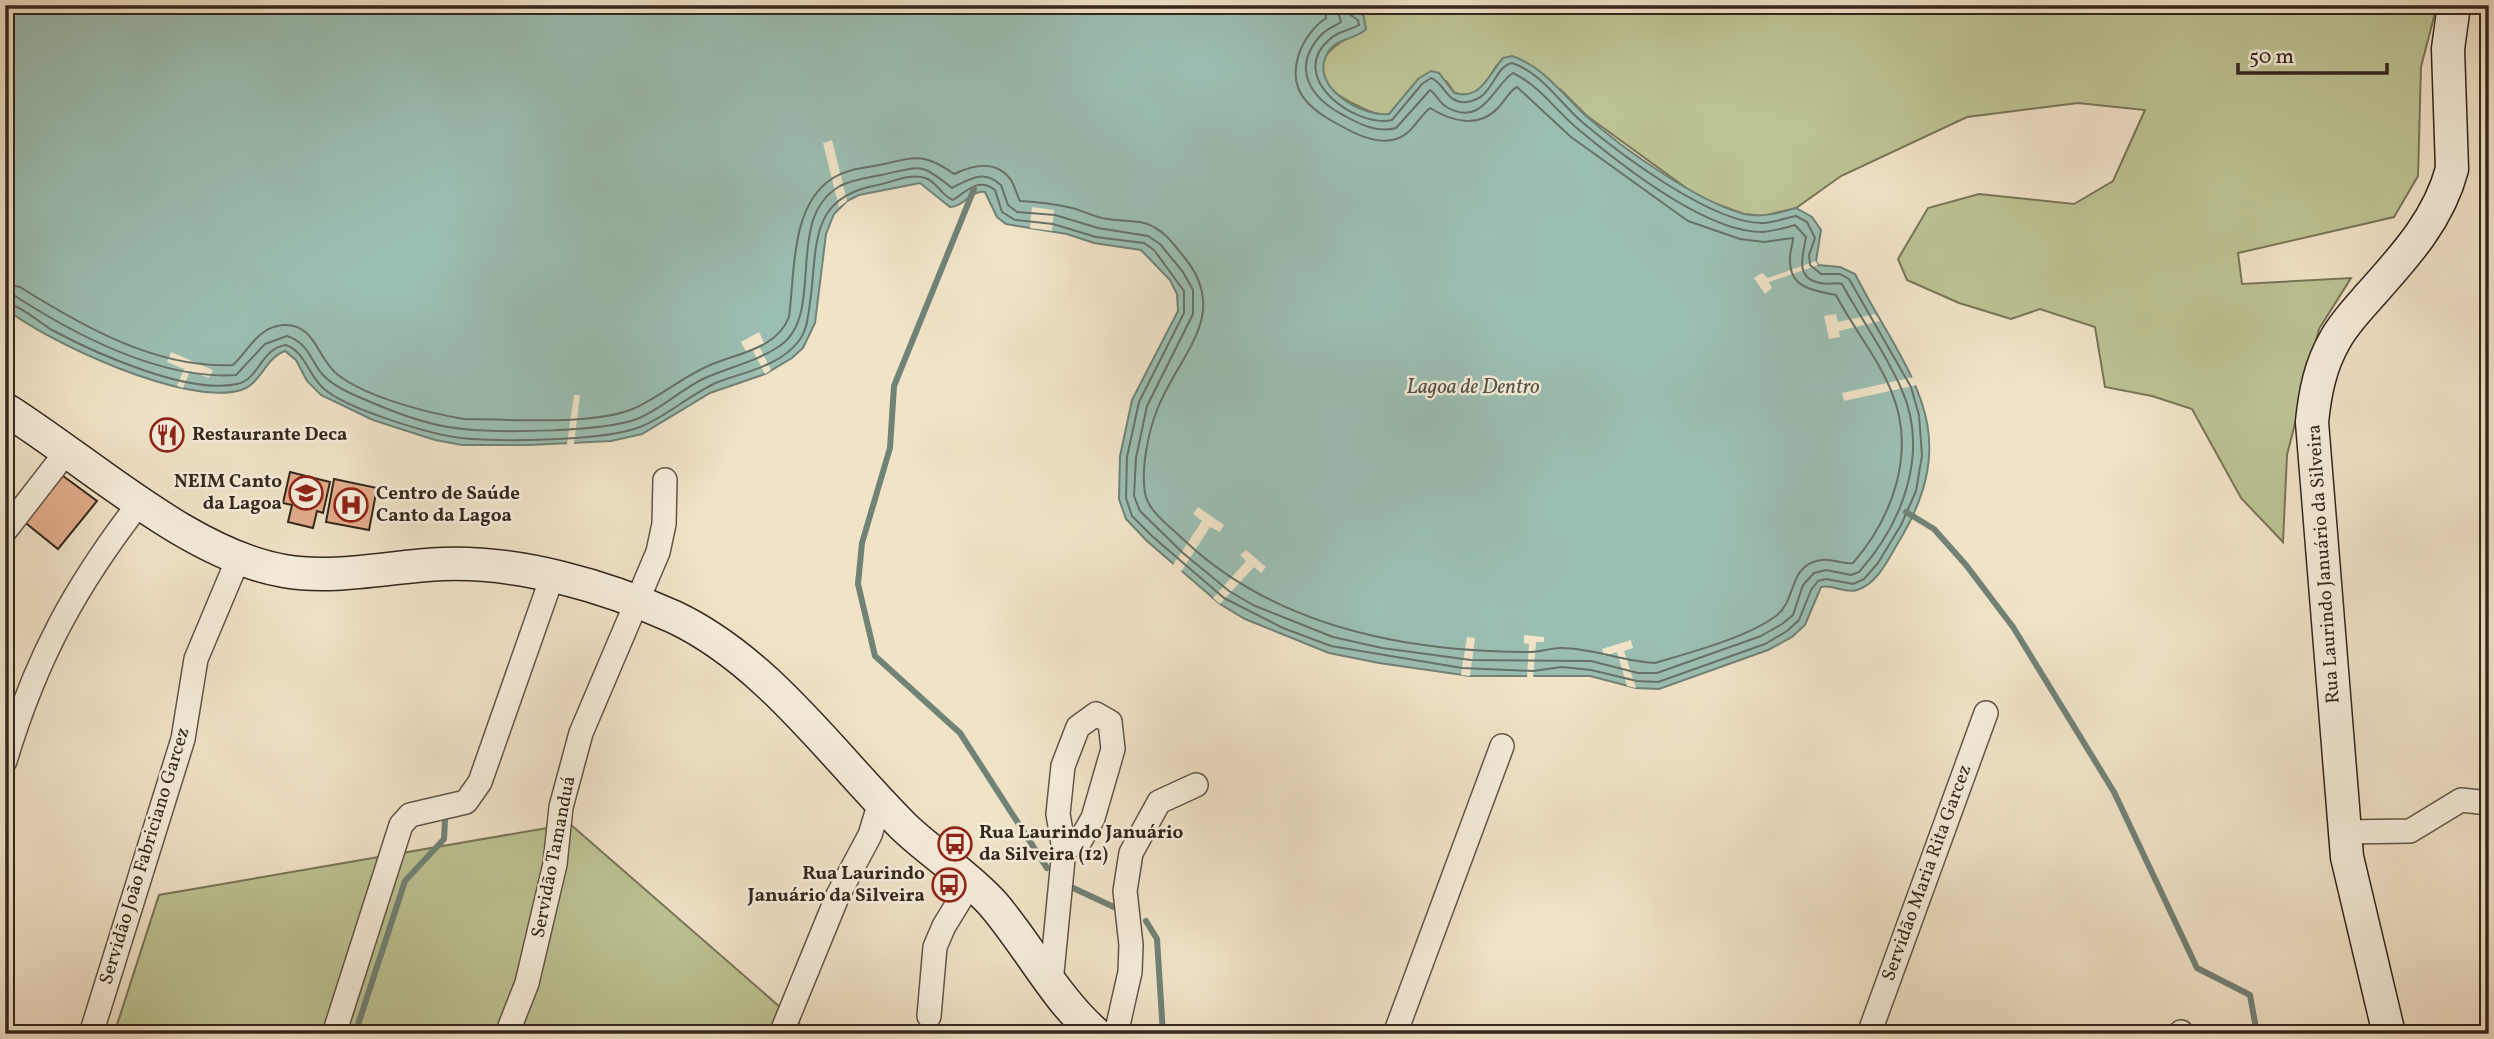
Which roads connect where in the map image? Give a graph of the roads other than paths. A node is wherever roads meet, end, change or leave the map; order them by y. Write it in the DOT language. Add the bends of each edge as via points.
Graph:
graph roads {
  1 [pos="2454,5"];
  2 [pos="5,409"];
  3 [pos="67,451"];
  4 [pos="665,480"];
  5 [pos="141,501"];
  6 [pos="5,531"];
  7 [pos="238,559"];
  8 [pos="552,577"];
  9 [pos="638,604"];
  10 [pos="1986,713"];
  11 [pos="1502,746"];
  12 [pos="5,761"];
  13 [pos="1196,785"];
  14 [pos="880,802"];
  15 [pos="2489,803"];
  16 [pos="2344,832"];
  17 [pos="1064,849"];
  18 [pos="971,882"];
  19 [pos="1051,983"];
  20 [pos="929,1016"];
  21 [pos="90,1034"];
  22 [pos="334,1034"];
  23 [pos="507,1034"];
  24 [pos="781,1034"];
  25 [pos="1096,1034"];
  26 [pos="1116,1034"];
  27 [pos="1395,1034"];
  28 [pos="1868,1034"];
  29 [pos="2389,1034"];
  1 -- 16 [label="main road, Rua Laurindo Januário da Silveira" via="2448,49 2452,169 2447,187 2432,219 2335,338 2316,392 2314,459"];
  2 -- 3 [label="main road"];
  3 -- 5 [label="main road"];
  3 -- 6 [label="street"];
  4 -- 9 [label="street, Servidão Tamanduá" via="659,552"];
  5 -- 7 [label="main road"];
  5 -- 12 [label="street" via="53,632"];
  7 -- 8 [label="main road" via="307,574 448,564"];
  7 -- 21 [label="street, Servidão João Fabriciano Garcez" via="196,659 183,739"];
  8 -- 9 [label="main road"];
  8 -- 22 [label="street" via="480,782 466,802 410,815 401,825"];
  9 -- 14 [label="main road" via="695,628 739,659"];
  9 -- 23 [label="street, Servidão Tamanduá" via="581,733 561,807 555,864 527,983"];
  10 -- 28 [label="street, Servidão Maria Rita Garcez"];
  11 -- 27 [label="street"];
  13 -- 26 [label="street" via="1159,802 1132,853 1125,891 1132,945 1130,972"];
  14 -- 18 [label="main road"];
  14 -- 24 [label="street" via="870,835 838,895"];
  15 -- 16 [label="street" via="2461,800 2410,831"];
  16 -- 29 [label="main road, Rua Laurindo Januário da Silveira"];
  17 -- 17 [label="street" via="1058,814 1063,766 1078,727 1096,715 1110,722 1113,750 1093,818 1080,841"];
  17 -- 19 [label="street"];
  18 -- 19 [label="main road" via="1006,920"];
  18 -- 20 [label="street" via="935,947"];
  19 -- 25 [label="main road"];
}
